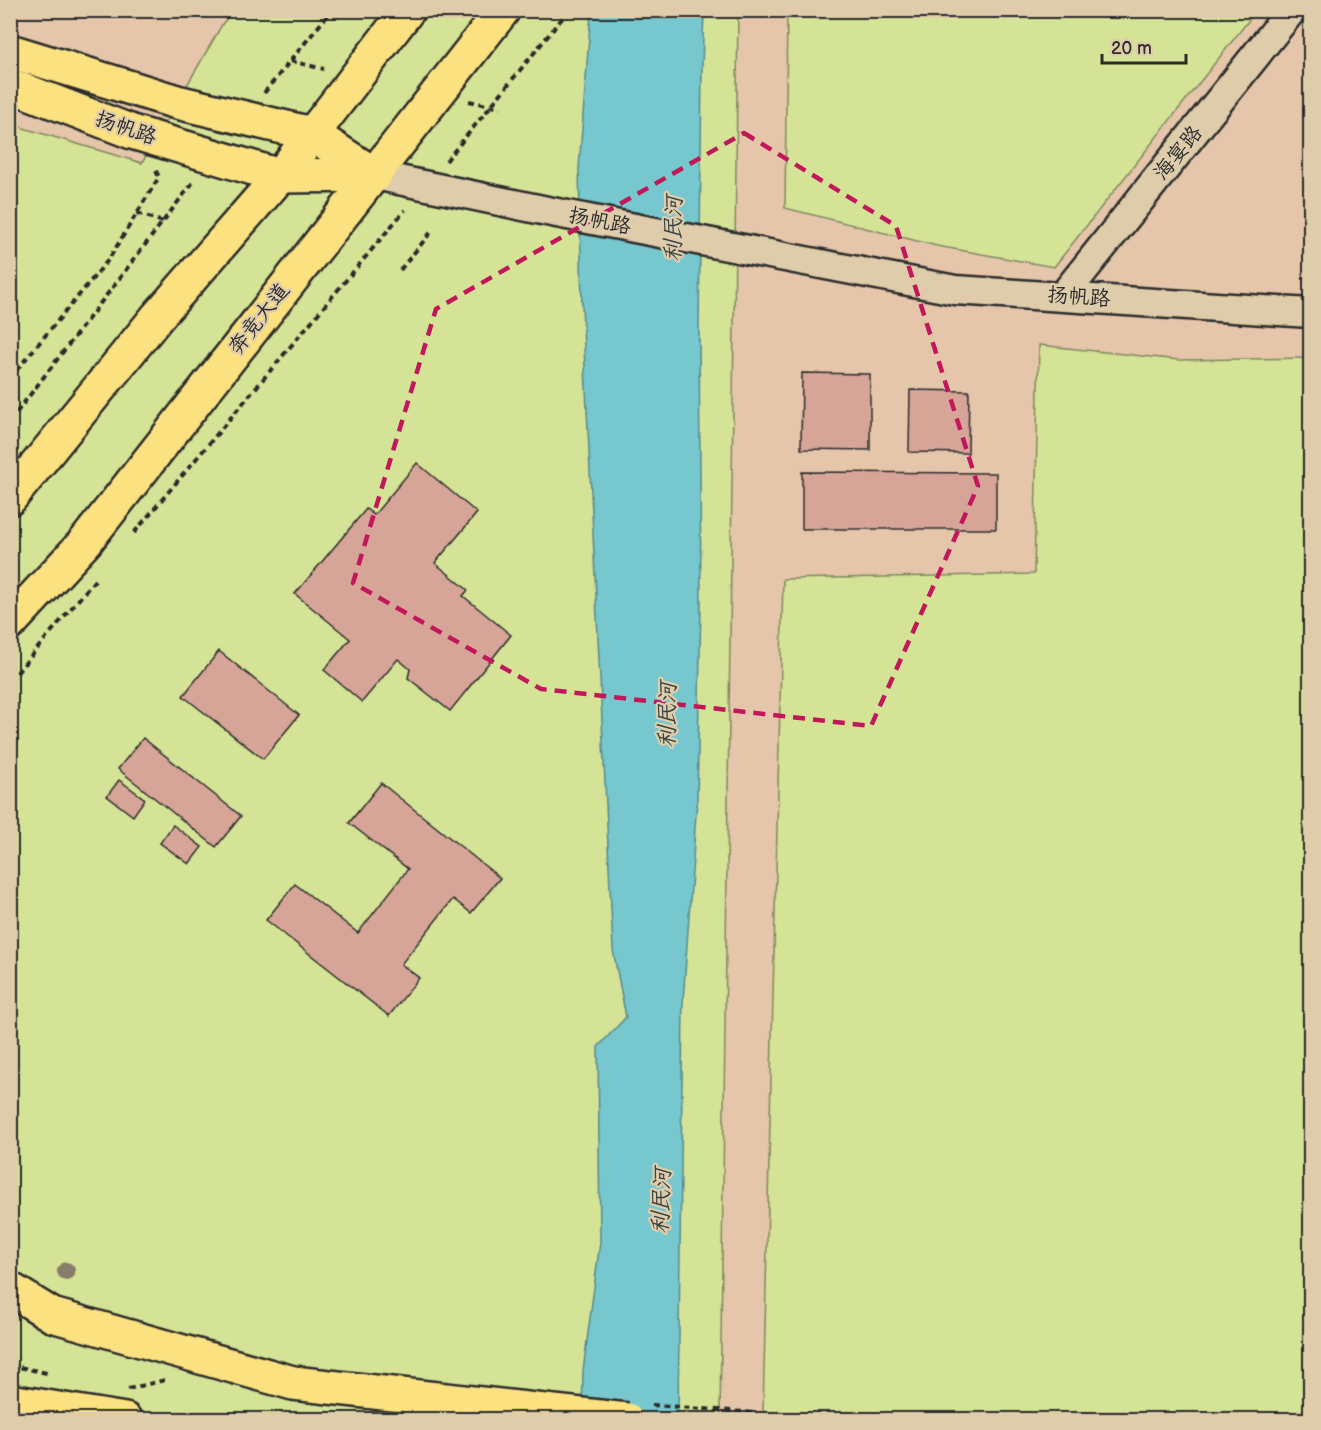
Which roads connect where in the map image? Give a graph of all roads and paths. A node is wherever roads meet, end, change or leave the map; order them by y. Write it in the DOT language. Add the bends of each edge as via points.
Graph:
graph roads {
  1 [pos="332,10"];
  2 [pos="408,10"];
  3 [pos="503,10"];
  4 [pos="569,10"];
  5 [pos="1292,10"];
  6 [pos="10,51"];
  7 [pos="290,61"];
  8 [pos="357,76"];
  9 [pos="10,85"];
  10 [pos="436,94"];
  11 [pos="500,108"];
  12 [pos="243,118"];
  13 [pos="312,134"];
  14 [pos="213,156"];
  15 [pos="152,162"];
  16 [pos="279,176"];
  17 [pos="375,176"];
  18 [pos="426,186"];
  19 [pos="137,213"];
  20 [pos="163,222"];
  21 [pos="432,231"];
  22 [pos="400,270"];
  23 [pos="1063,296"];
  24 [pos="1311,313"];
  25 [pos="10,378"];
  26 [pos="10,421"];
  27 [pos="10,498"];
  28 [pos="133,535"];
  29 [pos="102,572"];
  30 [pos="10,623"];
  31 [pos="10,681"];
  32 [pos="10,1289"];
  33 [pos="10,1401"];
  34 [pos="744,1412"];
  35 [pos="125,1419"];
  36 [pos="627,1419"];
  37 [pos="798,1419"];
  1 -- 7 [label="path"];
  2 -- 8 [label="main road"];
  3 -- 10 [label="main road, 奔竞大道"];
  4 -- 18 [label="path"];
  5 -- 23 [label="street, 海宴路"];
  6 -- 12 [label="main road"];
  7 -- 8 [label="path"];
  7 -- 12 [label="path"];
  8 -- 13 [label="main road"];
  9 -- 14 [label="main road, 扬帆路" via="132,132"];
  10 -- 11 [label="path"];
  10 -- 17 [label="main road, 奔竞大道"];
  12 -- 13 [label="main road"];
  13 -- 16 [label="main road"];
  13 -- 17 [label="main road"];
  14 -- 16 [label="main road, 扬帆路"];
  14 -- 20 [label="path"];
  15 -- 19 [label="path" via="159,177"];
  16 -- 17 [label="main road, 扬帆路"];
  16 -- 27 [label="main road" via="158,316"];
  17 -- 18 [label="street, 扬帆路"];
  17 -- 30 [label="main road, 奔竞大道" via="86,541"];
  18 -- 23 [label="street, 扬帆路" via="955,290"];
  18 -- 28 [label="path"];
  19 -- 20 [label="path"];
  19 -- 25 [label="path" via="109,259"];
  20 -- 26 [label="path"];
  21 -- 22 [label="path"];
  23 -- 24 [label="street, 扬帆路"];
  29 -- 31 [label="path"];
  32 -- 36 [label="main road, bridge" via="52,1315 292,1383"];
  33 -- 35 [label="main road"];
  34 -- 37 [label="path"];
}
